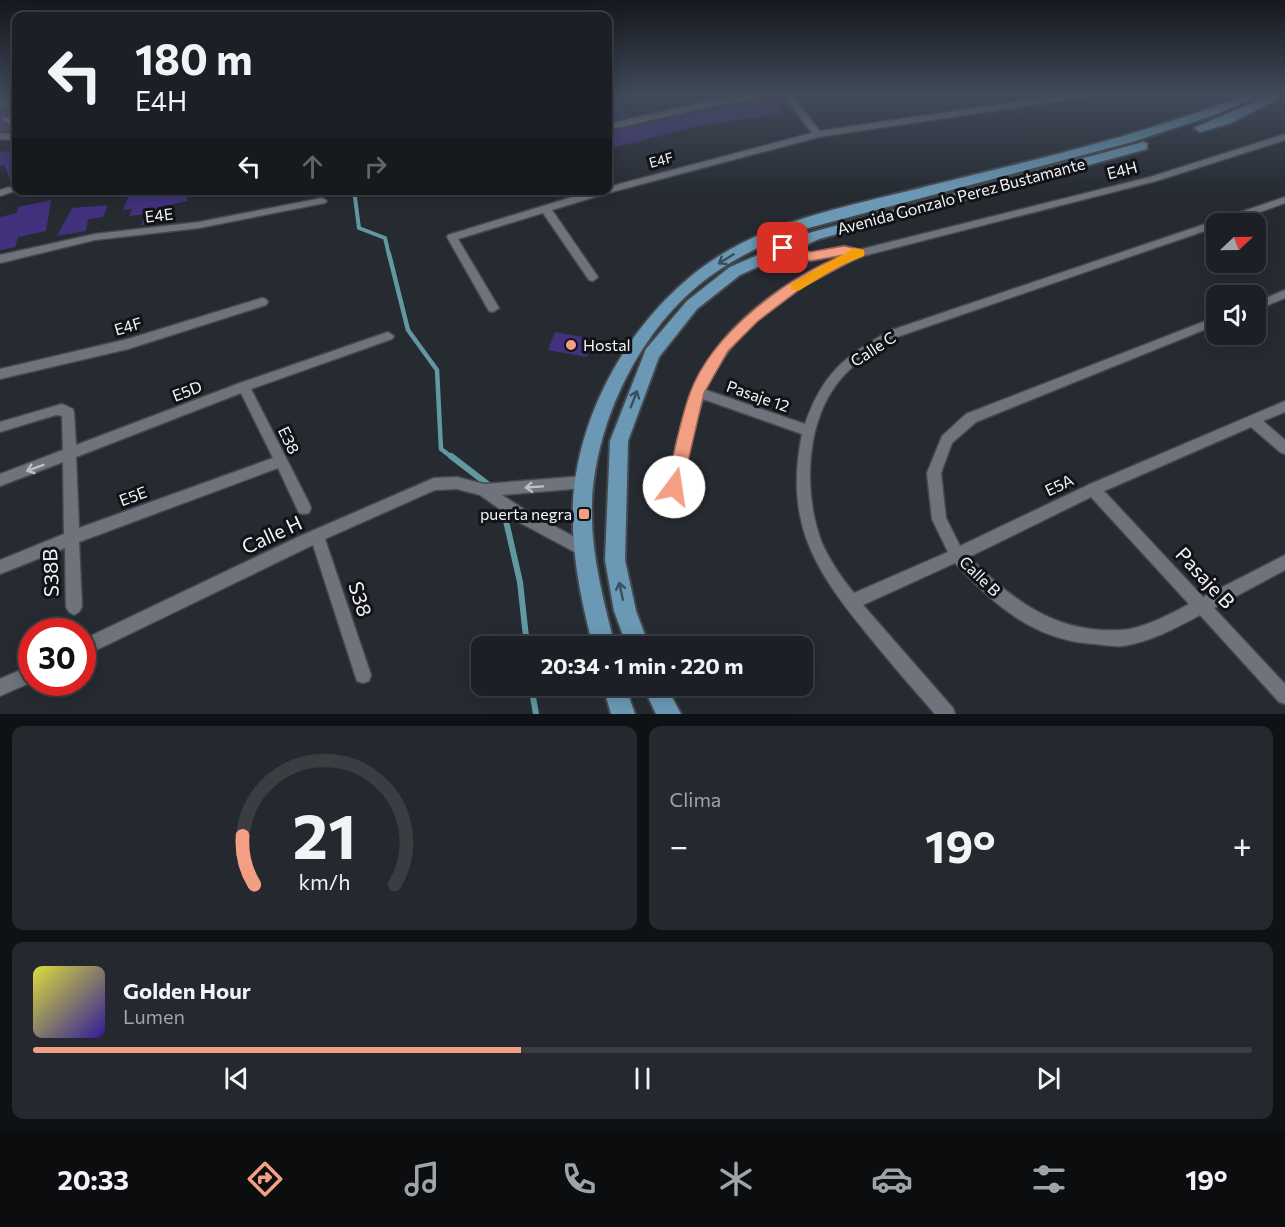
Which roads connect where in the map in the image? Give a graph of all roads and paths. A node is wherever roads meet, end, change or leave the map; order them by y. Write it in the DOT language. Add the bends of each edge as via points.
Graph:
graph roads {
  1 [pos="813,128"];
  2 [pos="856,128"];
  3 [pos="1165,128"];
  4 [pos="1200,128"];
  5 [pos="818,134"];
  6 [pos="1285,137"];
  7 [pos="612,189"];
  8 [pos="590,195"];
  9 [pos="1285,200"];
  10 [pos="322,201"];
  11 [pos="545,208"];
  12 [pos="783,248"];
  13 [pos="860,253"];
  14 [pos="0,259"];
  15 [pos="593,277"];
  16 [pos="1285,294"];
  17 [pos="262,302"];
  18 [pos="1266,302"];
  19 [pos="493,308"];
  20 [pos="1206,325"];
  21 [pos="388,336"];
  22 [pos="0,374"];
  23 [pos="244,387"];
  24 [pos="697,392"];
  25 [pos="1285,406"];
  26 [pos="1253,421"];
  27 [pos="0,427"];
  28 [pos="808,430"];
  29 [pos="1285,448"];
  30 [pos="69,455"];
  31 [pos="279,462"];
  32 [pos="0,480"];
  33 [pos="584,482"];
  34 [pos="1093,489"];
  35 [pos="484,490"];
  36 [pos="672,501"];
  37 [pos="304,508"];
  38 [pos="317,536"];
  39 [pos="71,538"];
  40 [pos="584,550"];
  41 [pos="957,555"];
  42 [pos="1285,562"];
  43 [pos="0,567"];
  44 [pos="851,602"];
  45 [pos="1202,605"];
  46 [pos="74,607"];
  47 [pos="602,636"];
  48 [pos="634,636"];
  49 [pos="96,642"];
  50 [pos="363,675"];
  51 [pos="18,680"];
  52 [pos="0,688"];
  53 [pos="617,696"];
  54 [pos="659,696"];
  55 [pos="1285,696"];
  56 [pos="623,714"];
  57 [pos="669,714"];
  58 [pos="947,714"];
  1 -- 5 [label="street"];
  2 -- 5 [label="street, E4F"];
  3 -- 33 [label="main road, Avenida Gonzalo Perez Bustamante, one-way" via="816,220 786,229 725,258 682,292 640,340 620,371 603,408"];
  4 -- 12 [label="main road, Avenida Gonzalo Perez Bustamante"];
  5 -- 7 [label="street, E4F"];
  6 -- 13 [label="street, E4H" via="1153,179"];
  8 -- 11 [label="street, E4F"];
  9 -- 28 [label="street, Calle C" via="893,334 855,357 827,387"];
  10 -- 14 [label="street, E4E" via="199,225 95,237"];
  11 -- 15 [label="street"];
  11 -- 19 [label="street, E4F" via="452,237"];
  12 -- 13 [label="street, E4H" via="810,256 844,250"];
  48 -- 12 [label="main road, Avenida Gonzalo Perez Bustamante, one-way" via="615,560 619,441 652,354 692,305 735,271"];
  13 -- 24 [label="street, E4H" via="799,284 753,318 724,347"];
  16 -- 18 [label="street"];
  17 -- 22 [label="street, E4F" via="128,344"];
  20 -- 41 [label="street, Calle B" via="971,417 946,440 934,473 939,519"];
  21 -- 23 [label="street, E5D"];
  23 -- 30 [label="street, E5D"];
  23 -- 31 [label="street, E38"];
  24 -- 28 [label="street, Pasaje 12"];
  24 -- 36 [label="street, E4H"];
  25 -- 26 [label="street, E5A"];
  26 -- 29 [label="street"];
  26 -- 34 [label="street, E5A"];
  27 -- 30 [label="street, S38B" via="62,409 68,412"];
  28 -- 44 [label="street, Calle C" via="804,475 809,522 823,562"];
  30 -- 32 [label="street, E5D, one-way"];
  30 -- 39 [label="street, S38B"];
  31 -- 37 [label="street, E38"];
  31 -- 39 [label="street, E5E"];
  33 -- 35 [label="street, Calle H, one-way"];
  33 -- 40 [label="main road, Avenida Gonzalo Perez Bustamante"];
  34 -- 41 [label="street, E5A"];
  34 -- 45 [label="street, Pasaje B"];
  35 -- 38 [label="street, Calle H" via="457,483 434,484"];
  35 -- 40 [label="street, Calle H"];
  38 -- 49 [label="street, Calle H"];
  38 -- 50 [label="street, S38"];
  39 -- 43 [label="street, E5E"];
  39 -- 46 [label="street, S38B"];
  40 -- 47 [label="main road, Avenida Gonzalo Perez Bustamante"];
  41 -- 44 [label="street, E5A"];
  41 -- 45 [label="street, Calle B" via="992,591 1039,623 1080,635 1122,638 1165,626"];
  42 -- 45 [label="street, Calle B"];
  44 -- 58 [label="street, Calle C"];
  45 -- 55 [label="street, Pasaje B"];
  51 -- 52 [label="street"];
  53 -- 56 [label="main road"];
  54 -- 57 [label="main road"];
}
